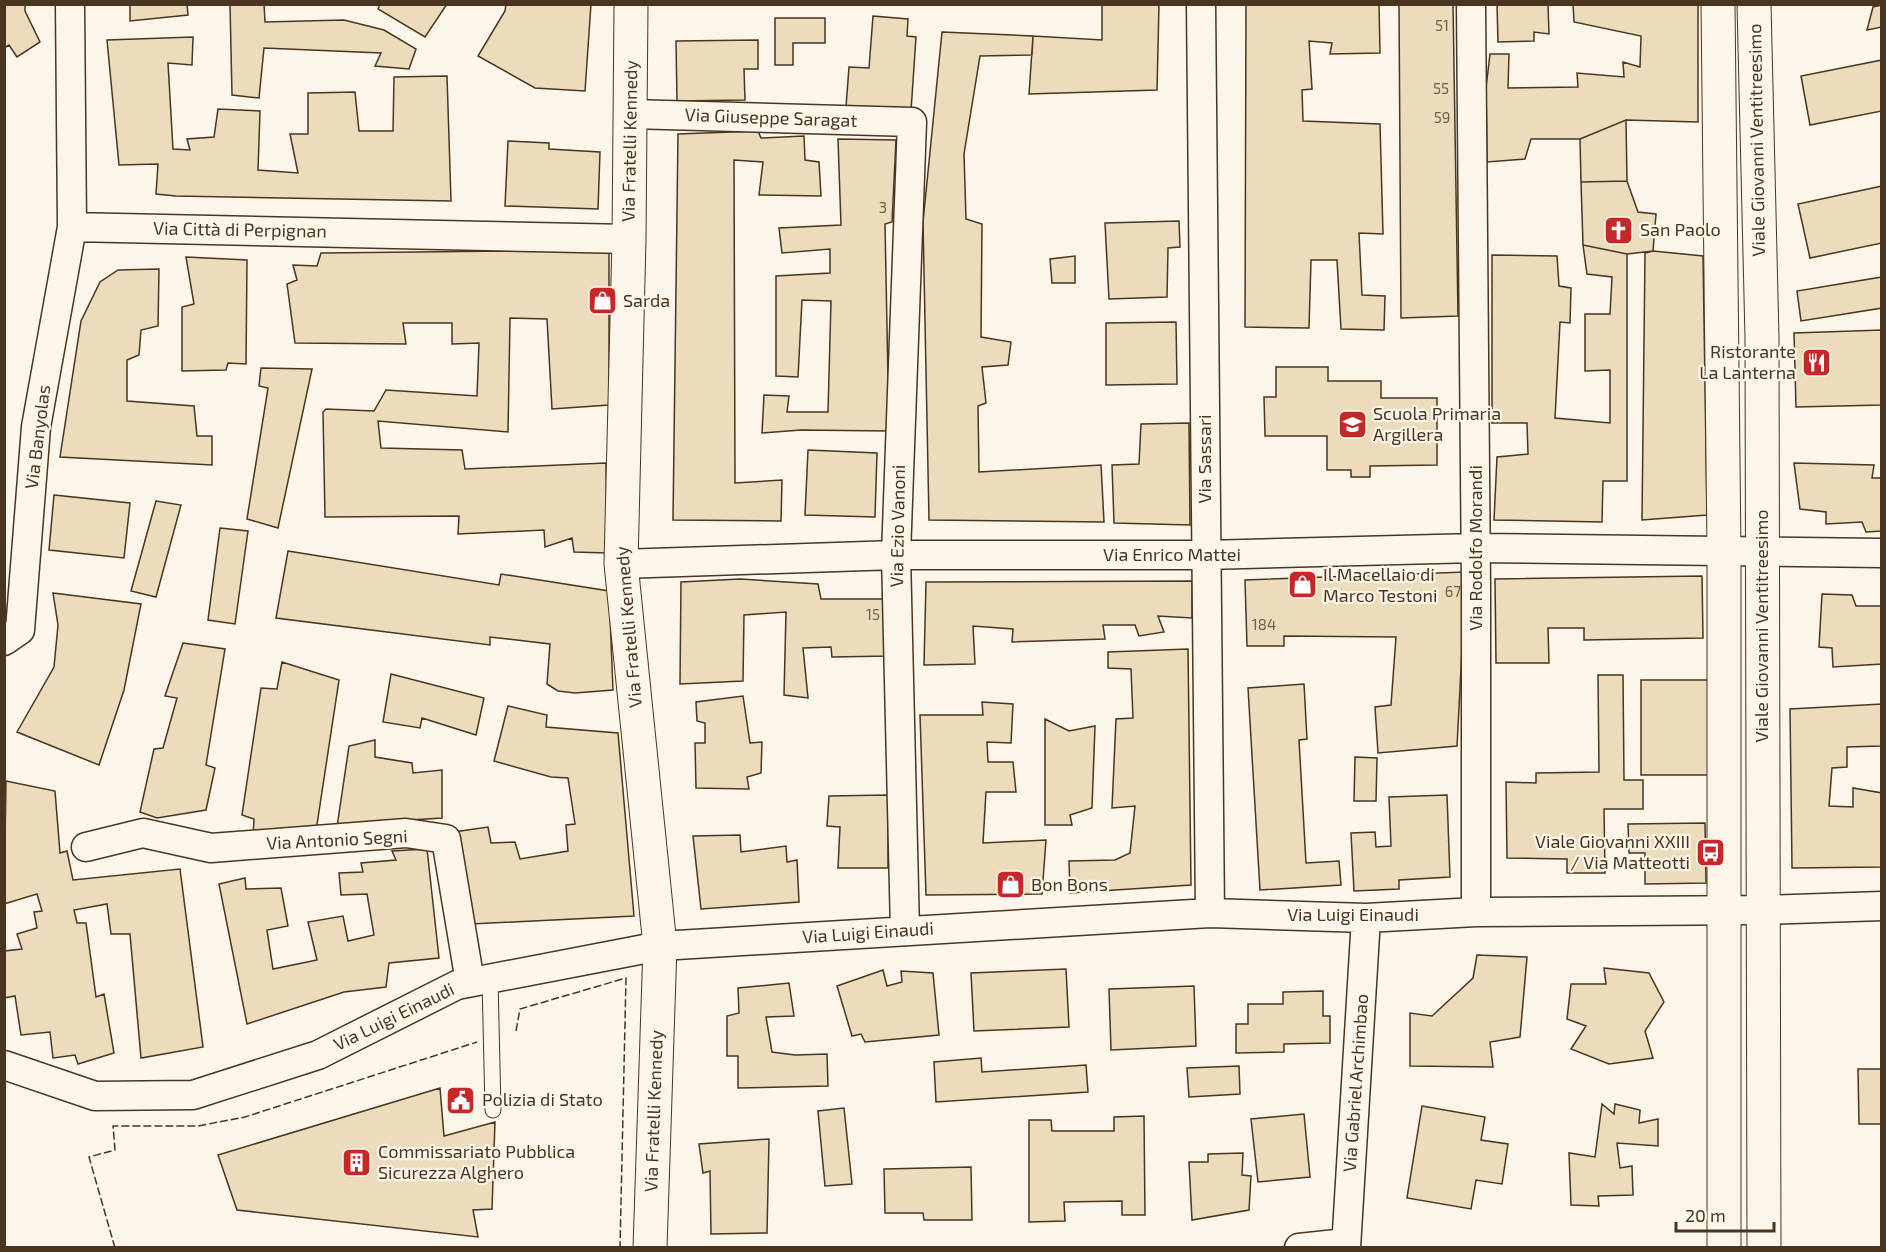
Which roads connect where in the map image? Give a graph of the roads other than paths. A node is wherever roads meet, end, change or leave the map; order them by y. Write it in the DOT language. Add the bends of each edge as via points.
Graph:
graph roads {
  1 [pos="70,4"];
  2 [pos="631,4"];
  3 [pos="1201,4"];
  4 [pos="1472,4"];
  5 [pos="1718,4"];
  6 [pos="1754,4"];
  7 [pos="1754,50"];
  8 [pos="1718,51"];
  9 [pos="630,114"];
  10 [pos="912,122"];
  11 [pos="72,226"];
  12 [pos="629,239"];
  13 [pos="1720,336"];
  14 [pos="1762,338"];
  15 [pos="1476,548"];
  16 [pos="1724,552"];
  17 [pos="1762,553"];
  18 [pos="1881,553"];
  19 [pos="896,555"];
  20 [pos="1206,555"];
  21 [pos="621,564"];
  22 [pos="4,641"];
  23 [pos="86,847"];
  24 [pos="1881,906"];
  25 [pos="1723,910"];
  26 [pos="1762,910"];
  27 [pos="1476,912"];
  28 [pos="1210,913"];
  29 [pos="1366,918"];
  30 [pos="905,931"];
  31 [pos="660,946"];
  32 [pos="480,981"];
  33 [pos="4,1065"];
  34 [pos="493,1110"];
  35 [pos="1346,1245"];
  36 [pos="650,1248"];
  37 [pos="1299,1248"];
  38 [pos="1724,1248"];
  39 [pos="1764,1248"];
  1 -- 11 [label="street"];
  2 -- 9 [label="main road, Via Fratelli Kennedy"];
  3 -- 20 [label="street, Via Sassari"];
  4 -- 15 [label="street, Via Rodolfo Morandi"];
  5 -- 8 [label="main road, Viale Giovanni Ventitreesimo"];
  6 -- 7 [label="main road, Viale Giovanni Ventitreesimo"];
  7 -- 8 [label="main road"];
  7 -- 14 [label="main road, Viale Giovanni Ventitreesimo"];
  8 -- 13 [label="main road, Viale Giovanni Ventitreesimo"];
  9 -- 10 [label="street, Via Giuseppe Saragat"];
  9 -- 12 [label="main road, Via Fratelli Kennedy"];
  10 -- 19 [label="street, Via Ezio Vanoni"];
  11 -- 12 [label="street, Via Città di Perpignan"];
  11 -- 22 [label="street, Via Banyolas" via="36,427 20,630"];
  12 -- 21 [label="main road, Via Fratelli Kennedy"];
  13 -- 14 [label="main road"];
  13 -- 16 [label="main road, Viale Giovanni Ventitreesimo"];
  14 -- 17 [label="main road, Viale Giovanni Ventitreesimo"];
  15 -- 16 [label="street, Via Enrico Mattei"];
  15 -- 20 [label="street, Via Enrico Mattei"];
  15 -- 27 [label="street, Via Rodolfo Morandi"];
  16 -- 17 [label="street, Via Enrico Mattei"];
  16 -- 25 [label="main road, Viale Giovanni Ventitreesimo"];
  17 -- 18 [label="street, Via Enrico Mattei"];
  17 -- 26 [label="main road, Viale Giovanni Ventitreesimo"];
  19 -- 20 [label="street, Via Enrico Mattei"];
  19 -- 21 [label="street, Via Enrico Mattei"];
  19 -- 30 [label="street, Via Ezio Vanoni"];
  20 -- 28 [label="street, Via Sassari"];
  21 -- 31 [label="main road, Via Fratelli Kennedy"];
  23 -- 32 [label="street, Via Antonio Segni" via="143,833 211,848 406,833 446,839"];
  24 -- 26 [label="street, Via Luigi Einaudi"];
  25 -- 26 [label="street, Via Luigi Einaudi"];
  25 -- 27 [label="street, Via Luigi Einaudi"];
  25 -- 38 [label="main road, Viale Giovanni Ventitreesimo"];
  26 -- 39 [label="main road, Viale Giovanni Ventitreesimo"];
  27 -- 29 [label="street, Via Luigi Einaudi"];
  28 -- 29 [label="street, Via Luigi Einaudi"];
  28 -- 30 [label="street, Via Luigi Einaudi"];
  29 -- 35 [label="street, Via Gabriel Archimbao"];
  30 -- 31 [label="street, Via Luigi Einaudi"];
  31 -- 32 [label="street, Via Luigi Einaudi"];
  31 -- 36 [label="main road, Via Fratelli Kennedy"];
  32 -- 33 [label="street, Via Luigi Einaudi" via="457,985 318,1055 193,1095 95,1096"];
  32 -- 34 [label="lane"];
  35 -- 37 [label="street"];
}
